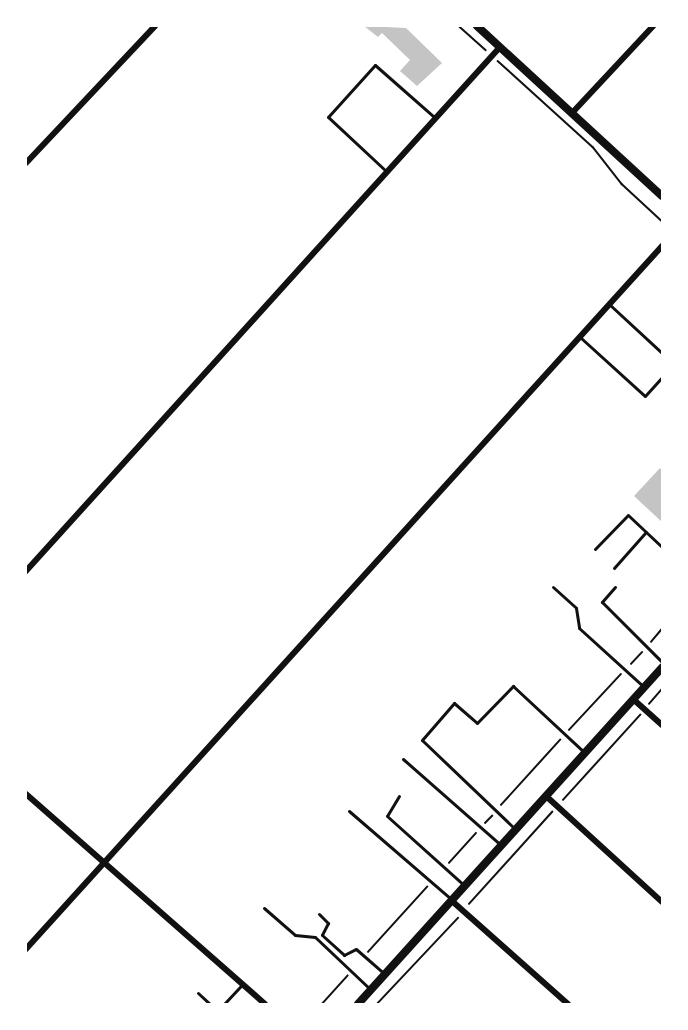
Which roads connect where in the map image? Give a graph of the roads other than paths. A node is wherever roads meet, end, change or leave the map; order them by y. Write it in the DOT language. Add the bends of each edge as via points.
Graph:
graph roads {
  1 [pos="155,26"];
  2 [pos="477,26"];
  3 [pos="653,26"];
  4 [pos="500,47"];
  5 [pos="572,113"];
  6 [pos="434,117"];
  7 [pos="26,163"];
  8 [pos="386,171"];
  9 [pos="663,196"];
  10 [pos="663,246"];
  11 [pos="609,304"];
  12 [pos="580,336"];
  13 [pos="663,353"];
  14 [pos="663,377"];
  15 [pos="646,532"];
  16 [pos="663,547"];
  17 [pos="595,549"];
  18 [pos="614,568"];
  19 [pos="26,571"];
  20 [pos="553,587"];
  21 [pos="615,587"];
  22 [pos="663,662"];
  23 [pos="663,667"];
  24 [pos="644,688"];
  25 [pos="633,699"];
  26 [pos="663,725"];
  27 [pos="585,753"];
  28 [pos="403,759"];
  29 [pos="26,794"];
  30 [pos="399,796"];
  31 [pos="546,796"];
  32 [pos="349,811"];
  33 [pos="516,830"];
  34 [pos="502,846"];
  35 [pos="102,862"];
  36 [pos="465,886"];
  37 [pos="452,901"];
  38 [pos="663,902"];
  39 [pos="264,908"];
  40 [pos="319,914"];
  41 [pos="26,949"];
  42 [pos="386,975"];
  43 [pos="242,985"];
  44 [pos="371,990"];
  45 [pos="198,993"];
  46 [pos="210,1005"];
  47 [pos="224,1005"];
  48 [pos="265,1005"];
  49 [pos="358,1005"];
  50 [pos="568,1005"];
  1 -- 7 [label="street"];
  2 -- 4 [label="street"];
  3 -- 5 [label="street"];
  4 -- 5 [label="street"];
  4 -- 6 [label="street"];
  5 -- 9 [label="street"];
  6 -- 8 [label="street"];
  6 -- 8 [label="lane" via="375,65 328,117"];
  8 -- 19 [label="street"];
  10 -- 11 [label="street"];
  11 -- 12 [label="street"];
  11 -- 13 [label="lane"];
  12 -- 14 [label="lane" via="645,396"];
  12 -- 35 [label="street"];
  15 -- 16 [label="lane"];
  15 -- 17 [label="lane" via="627,515"];
  15 -- 18 [label="lane"];
  20 -- 24 [label="lane" via="576,608 579,628"];
  21 -- 22 [label="lane" via="602,602"];
  23 -- 24 [label="main road"];
  24 -- 25 [label="main road"];
  25 -- 26 [label="street"];
  25 -- 27 [label="main road"];
  27 -- 31 [label="main road"];
  27 -- 33 [label="lane" via="513,686 477,723 454,703 422,740"];
  28 -- 34 [label="lane"];
  29 -- 35 [label="street"];
  30 -- 36 [label="lane" via="387,816"];
  31 -- 33 [label="main road"];
  31 -- 38 [label="street"];
  32 -- 37 [label="lane"];
  33 -- 34 [label="main road"];
  34 -- 36 [label="main road"];
  35 -- 41 [label="street"];
  35 -- 43 [label="street"];
  36 -- 37 [label="main road"];
  37 -- 42 [label="main road"];
  37 -- 50 [label="street"];
  39 -- 44 [label="lane" via="295,935 315,937"];
  40 -- 42 [label="lane" via="328,923 322,935 344,955 356,949"];
  42 -- 44 [label="main road"];
  43 -- 47 [label="lane"];
  43 -- 48 [label="street"];
  44 -- 49 [label="main road"];
  45 -- 46 [label="lane"];
}
